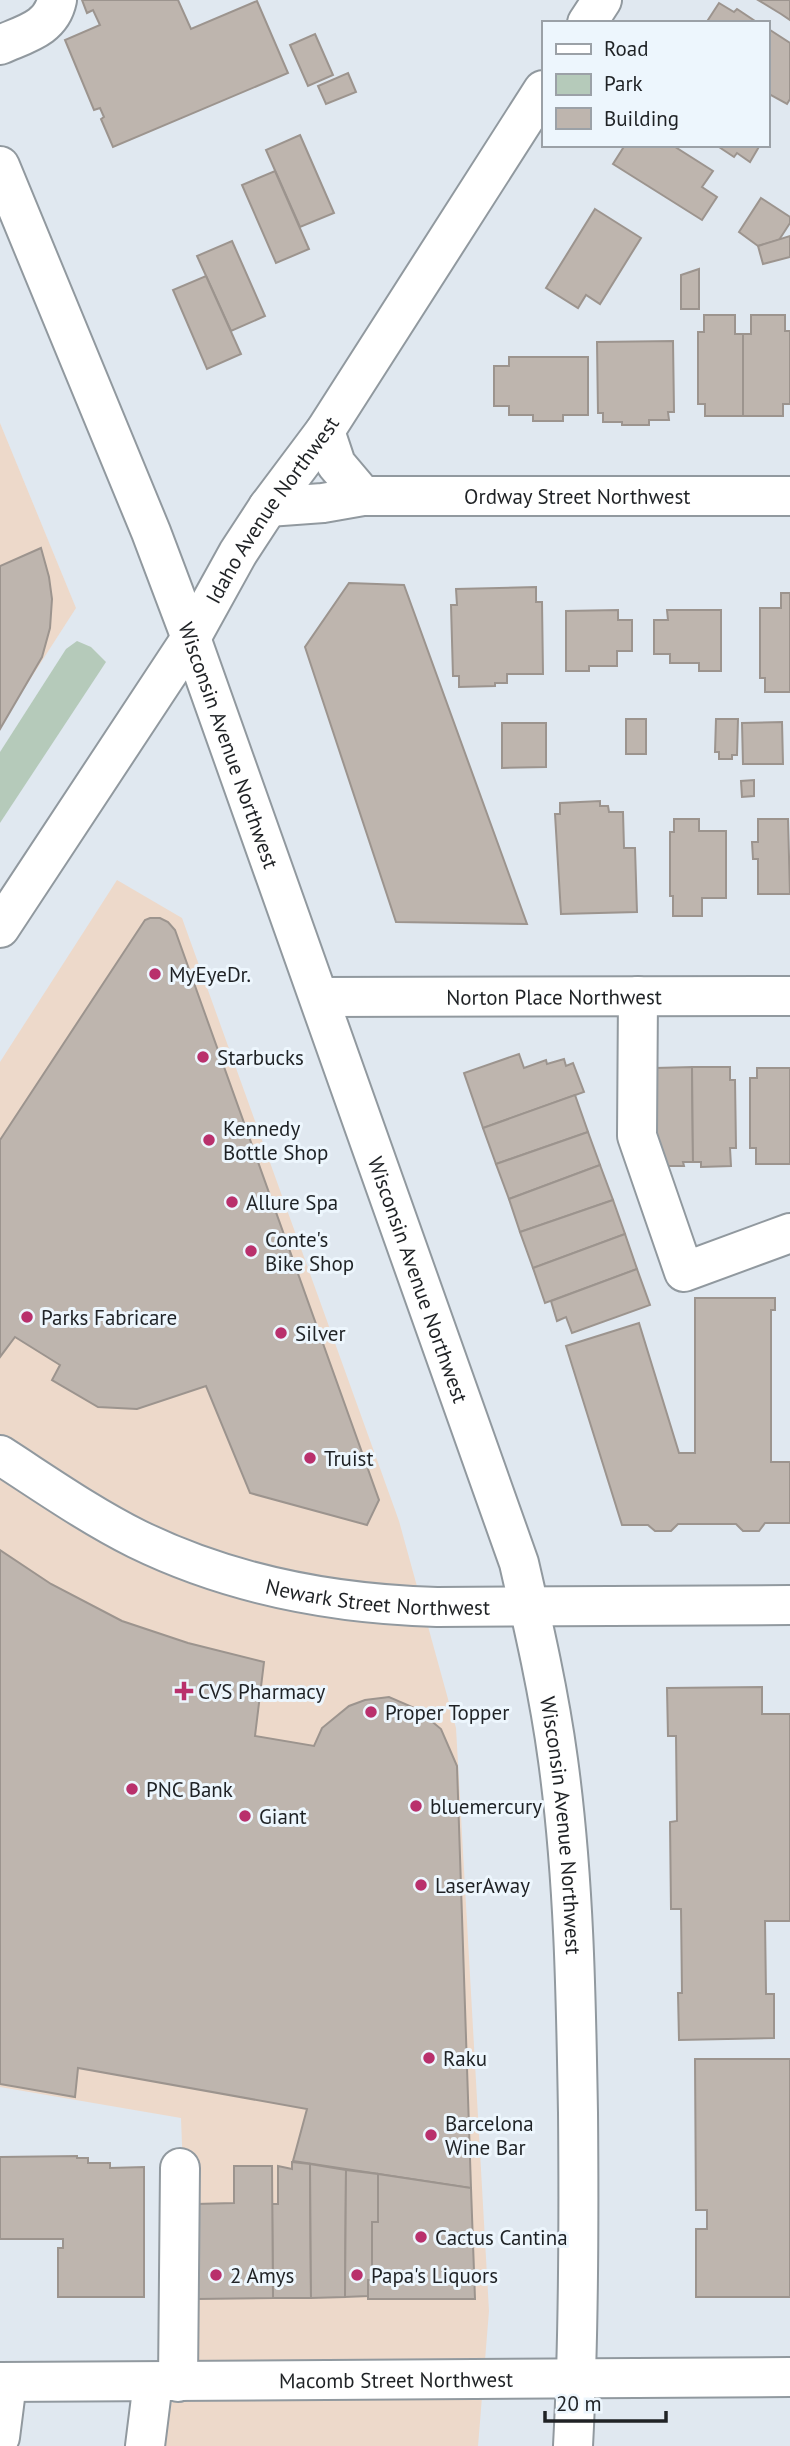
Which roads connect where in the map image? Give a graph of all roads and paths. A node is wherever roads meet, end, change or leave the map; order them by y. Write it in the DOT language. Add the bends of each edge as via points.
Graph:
graph roads {
  1 [pos="57,0"];
  2 [pos="576,0"];
  3 [pos="602,0"];
  4 [pos="576,21"];
  5 [pos="588,21"];
  6 [pos="0,45"];
  7 [pos="542,92"];
  8 [pos="0,166"];
  9 [pos="325,431"];
  10 [pos="363,496"];
  11 [pos="790,496"];
  12 [pos="268,507"];
  13 [pos="191,638"];
  14 [pos="0,928"];
  15 [pos="638,996"];
  16 [pos="790,996"];
  17 [pos="320,997"];
  18 [pos="790,1233"];
  19 [pos="0,1455"];
  20 [pos="790,1605"];
  21 [pos="529,1606"];
  22 [pos="180,2168"];
  23 [pos="790,2377"];
  24 [pos="577,2380"];
  25 [pos="4,2382"];
  26 [pos="165,2382"];
  27 [pos="0,2437"];
  28 [pos="145,2446"];
  29 [pos="573,2446"];
  1 -- 6 [label="street" via="54,14 41,27"];
  2 -- 4 [label="street"];
  3 -- 5 [label="street"];
  7 -- 9 [label="street, Idaho Avenue Northwest"];
  8 -- 13 [label="street, Wisconsin Avenue Northwest"];
  9 -- 10 [label="street" via="336,464"];
  9 -- 12 [label="street, Idaho Avenue Northwest"];
  10 -- 11 [label="street, Ordway Street Northwest"];
  10 -- 12 [label="street, Ordway Street Northwest"];
  12 -- 13 [label="street, Idaho Avenue Northwest"];
  13 -- 14 [label="street, Idaho Avenue Northwest"];
  13 -- 17 [label="street, Wisconsin Avenue Northwest"];
  15 -- 16 [label="street, Norton Place Northwest"];
  15 -- 17 [label="street, Norton Place Northwest"];
  15 -- 18 [label="street" via="637,1136 684,1272"];
  17 -- 21 [label="street, Wisconsin Avenue Northwest" via="512,1538"];
  19 -- 21 [label="street, Newark Street Northwest" via="135,1538 232,1576 323,1597 391,1605"];
  20 -- 21 [label="street, Newark Street Northwest"];
  21 -- 24 [label="street, Wisconsin Avenue Northwest" via="558,1759 570,1891 579,2194"];
  22 -- 26 [label="street"];
  23 -- 24 [label="street, Macomb Street Northwest"];
  24 -- 26 [label="street, Macomb Street Northwest"];
  24 -- 29 [label="street, Wisconsin Avenue Northwest"];
  25 -- 26 [label="street, Macomb Street Northwest"];
  25 -- 27 [label="street"];
  26 -- 28 [label="street"];
}
